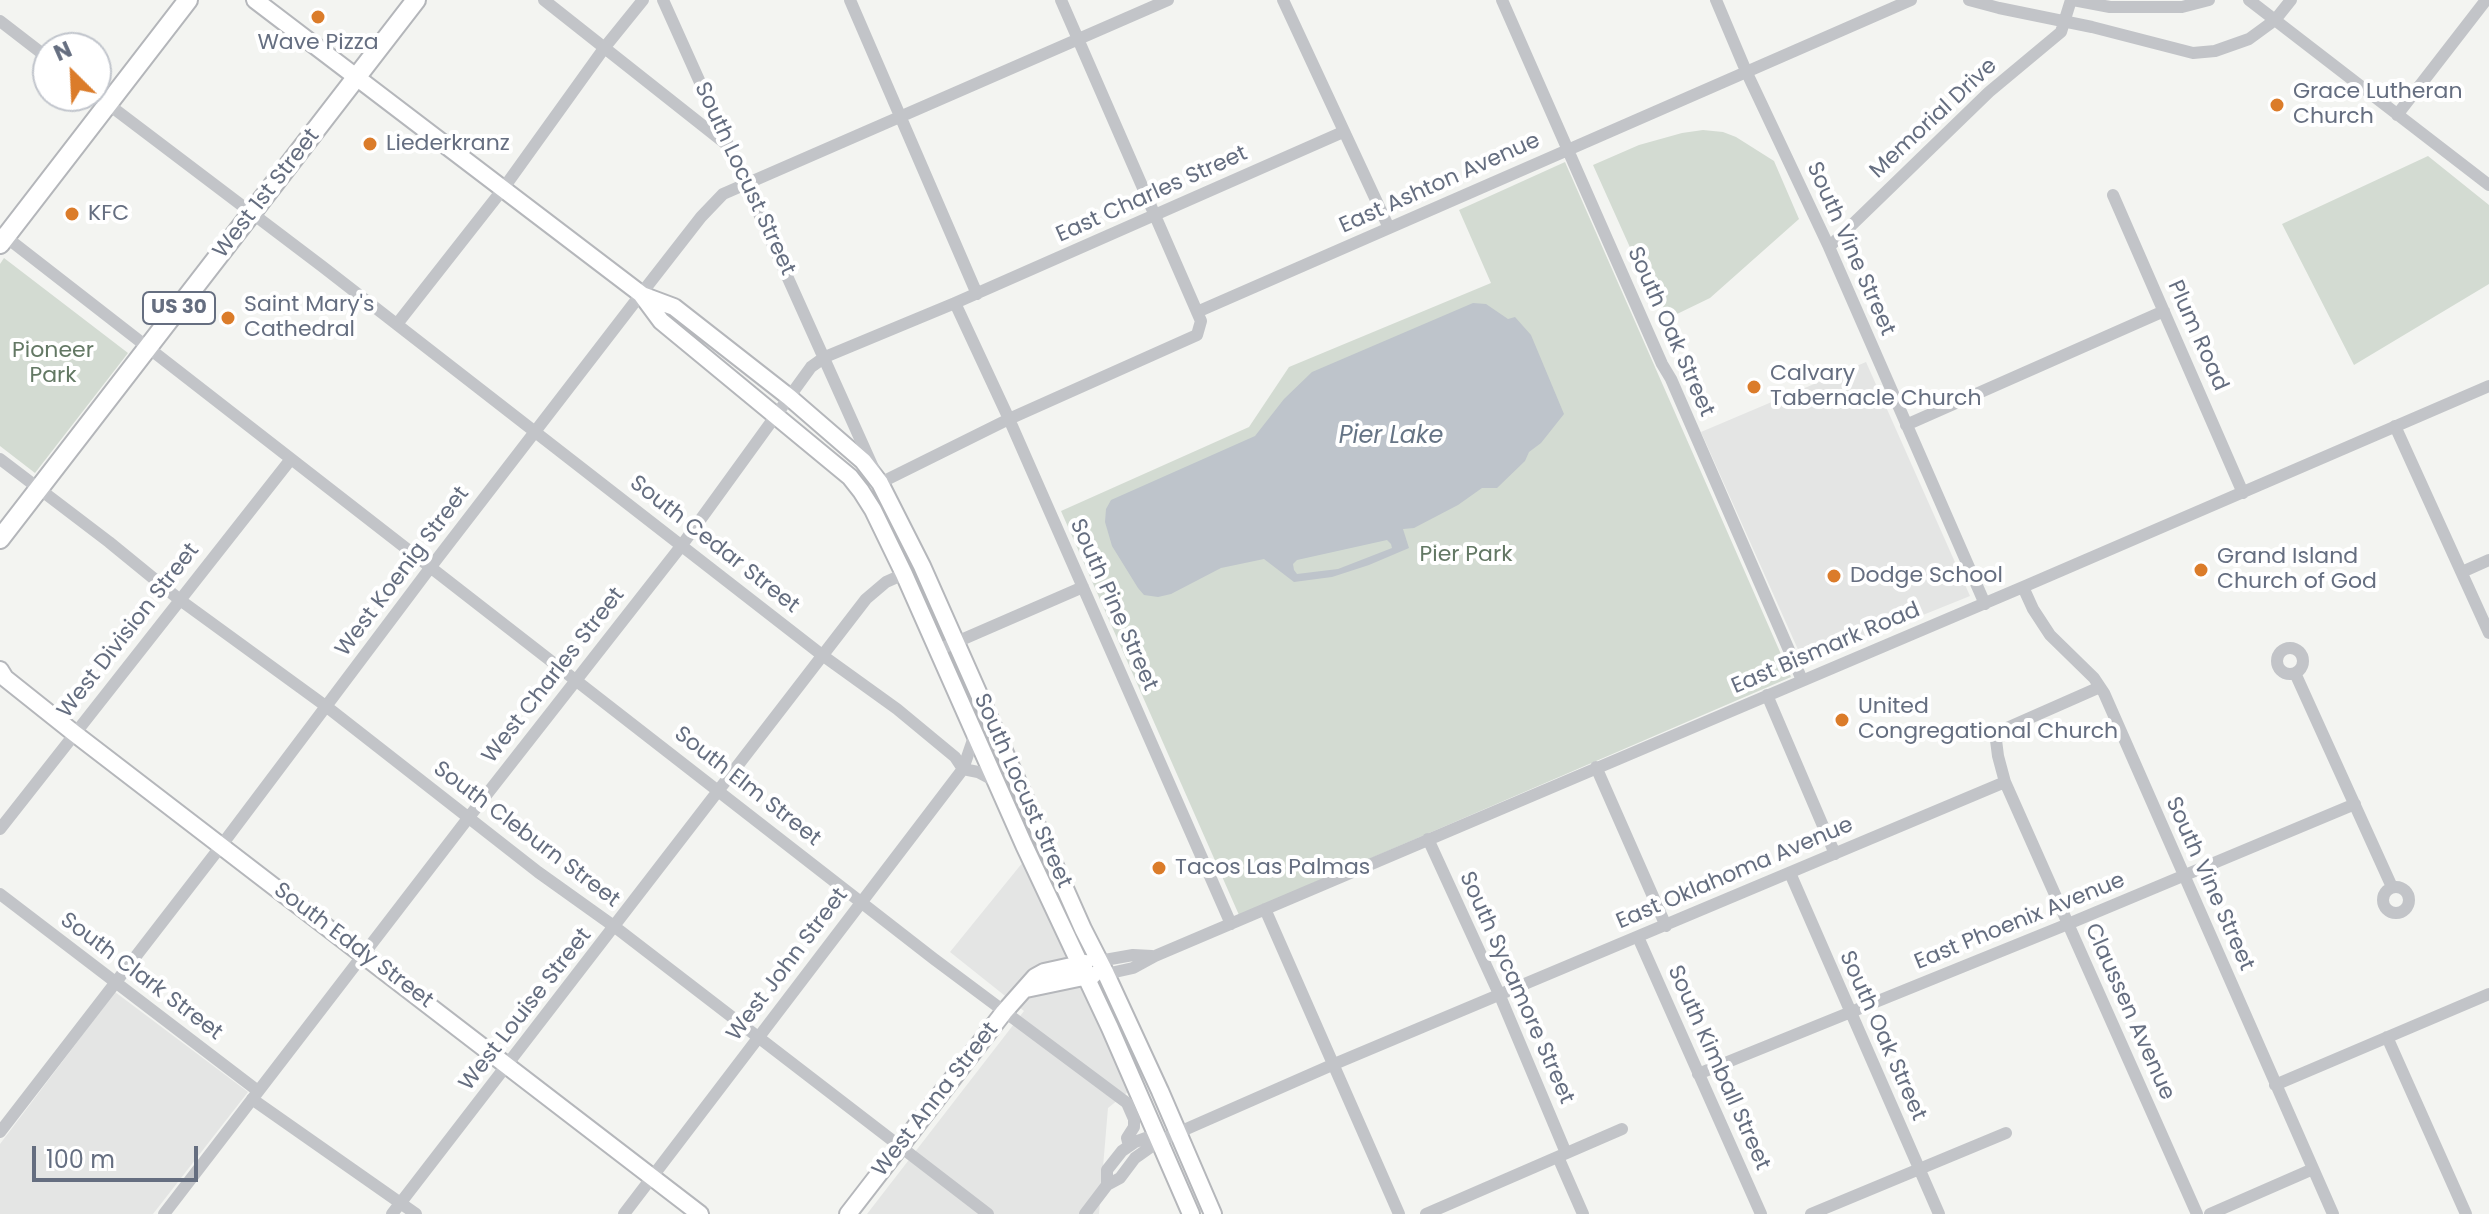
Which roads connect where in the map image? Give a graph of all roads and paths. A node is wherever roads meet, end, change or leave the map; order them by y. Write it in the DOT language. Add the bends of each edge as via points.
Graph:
graph roads {
  1 [pos="188,0"];
  2 [pos="255,0"];
  3 [pos="416,0"];
  4 [pos="544,0"];
  5 [pos="643,0"];
  6 [pos="663,0"];
  7 [pos="850,0"];
  8 [pos="1061,0"];
  9 [pos="1168,0"];
  10 [pos="1283,0"];
  11 [pos="1502,0"];
  12 [pos="1716,0"];
  13 [pos="1911,0"];
  14 [pos="1969,0"];
  15 [pos="2072,0"];
  16 [pos="2209,0"];
  17 [pos="2249,0"];
  18 [pos="2291,0"];
  19 [pos="2486,0"];
  20 [pos="2275,20"];
  21 [pos="0,21"];
  22 [pos="2064,21"];
  23 [pos="1078,39"];
  24 [pos="32,46"];
  25 [pos="605,47"];
  26 [pos="1746,71"];
  27 [pos="357,77"];
  28 [pos="112,87"];
  29 [pos="112,107"];
  30 [pos="93,112"];
  31 [pos="2397,115"];
  32 [pos="902,116"];
  33 [pos="1343,132"];
  34 [pos="729,146"];
  35 [pos="1567,149"];
  36 [pos="746,183"];
  37 [pos="2489,185"];
  38 [pos="503,189"];
  39 [pos="2113,195"];
  40 [pos="253,213"];
  41 [pos="1156,215"];
  42 [pos="1389,228"];
  43 [pos="2,238"];
  44 [pos="1829,247"];
  45 [pos="641,294"];
  46 [pos="977,294"];
  47 [pos="955,303"];
  48 [pos="2164,311"];
  49 [pos="1197,312"];
  50 [pos="397,324"];
  51 [pos="149,347"];
  52 [pos="825,357"];
  53 [pos="2489,386"];
  54 [pos="789,397"];
  55 [pos="777,416"];
  56 [pos="1009,419"];
  57 [pos="1906,425"];
  58 [pos="2395,426"];
  59 [pos="535,431"];
  60 [pos="0,459"];
  61 [pos="291,459"];
  62 [pos="880,483"];
  63 [pos="39,489"];
  64 [pos="2243,493"];
  65 [pos="0,539"];
  66 [pos="682,545"];
  67 [pos="2489,560"];
  68 [pos="430,568"];
  69 [pos="2462,572"];
  70 [pos="904,574"];
  71 [pos="1083,587"];
  72 [pos="2023,587"];
  73 [pos="180,600"];
  74 [pos="1985,604"];
  75 [pos="2489,633"];
  76 [pos="955,642"];
  77 [pos="938,650"];
  78 [pos="822,655"];
  79 [pos="2295,673"];
  80 [pos="2,675"];
  81 [pos="576,680"];
  82 [pos="1802,680"];
  83 [pos="2100,687"];
  84 [pos="1767,695"];
  85 [pos="327,707"];
  86 [pos="74,733"];
  87 [pos="975,734"];
  88 [pos="1596,767"];
  89 [pos="963,769"];
  90 [pos="995,781"];
  91 [pos="2005,782"];
  92 [pos="719,790"];
  93 [pos="2355,804"];
  94 [pos="469,817"];
  95 [pos="0,829"];
  96 [pos="1428,839"];
  97 [pos="221,846"];
  98 [pos="1835,854"];
  99 [pos="1790,873"];
  100 [pos="2184,875"];
  101 [pos="2392,887"];
  102 [pos="0,894"];
  103 [pos="861,902"];
  104 [pos="1265,909"];
  105 [pos="1231,924"];
  106 [pos="2068,924"];
  107 [pos="1666,926"];
  108 [pos="615,927"];
  109 [pos="1638,937"];
  110 [pos="364,954"];
  111 [pos="1103,968"];
  112 [pos="1081,970"];
  113 [pos="116,983"];
  114 [pos="2489,994"];
  115 [pos="1500,996"];
  116 [pos="1004,1012"];
  117 [pos="1850,1013"];
  118 [pos="2387,1037"];
  119 [pos="758,1038"];
  120 [pos="508,1065"];
  121 [pos="1332,1065"];
  122 [pos="1698,1074"];
  123 [pos="2275,1085"];
  124 [pos="255,1095"];
  125 [pos="4,1117"];
  126 [pos="1622,1129"];
  127 [pos="0,1132"];
  128 [pos="1177,1133"];
  129 [pos="2006,1133"];
  130 [pos="1159,1141"];
  131 [pos="1129,1146"];
  132 [pos="900,1148"];
  133 [pos="1562,1155"];
  134 [pos="1919,1168"];
  135 [pos="2313,1169"];
  136 [pos="652,1177"];
  137 [pos="1107,1185"];
  138 [pos="401,1202"];
  139 [pos="164,1214"];
  140 [pos="392,1214"];
  141 [pos="416,1214"];
  142 [pos="624,1214"];
  143 [pos="700,1214"];
  144 [pos="848,1214"];
  145 [pos="988,1214"];
  146 [pos="1085,1214"];
  147 [pos="1191,1214"];
  148 [pos="1213,1214"];
  149 [pos="1399,1214"];
  150 [pos="1426,1214"];
  151 [pos="1583,1214"];
  152 [pos="1761,1214"];
  153 [pos="1811,1214"];
  154 [pos="1939,1214"];
  155 [pos="2197,1214"];
  156 [pos="2210,1214"];
  157 [pos="2333,1214"];
  158 [pos="2466,1214"];
  1 -- 28 [label="highway"];
  2 -- 27 [label="main road"];
  3 -- 27 [label="highway, West 1st Street / US 30"];
  4 -- 25 [label="street"];
  5 -- 25 [label="street"];
  6 -- 34 [label="street, South Locust Street"];
  7 -- 32 [label="street"];
  8 -- 23 [label="street"];
  9 -- 23 [label="street, West Koenig Street"];
  10 -- 33 [label="street"];
  11 -- 35 [label="street, South Oak Street"];
  12 -- 26 [label="street, South Vine Street"];
  13 -- 26 [label="street, East Ashton Avenue"];
  14 -- 22 [label="street"];
  15 -- 16 [label="street, Memorial Drive" via="2110,7 2182,7"];
  15 -- 22 [label="street, Memorial Drive"];
  17 -- 20 [label="street"];
  18 -- 20 [label="street"];
  19 -- 31 [label="street"];
  20 -- 22 [label="street" via="2249,39 2193,53"];
  20 -- 31 [label="street"];
  21 -- 24 [label="street"];
  22 -- 44 [label="street, Memorial Drive" via="2061,32 1989,92"];
  23 -- 32 [label="street, West Koenig Street"];
  23 -- 41 [label="street"];
  25 -- 34 [label="street"];
  25 -- 38 [label="street"];
  26 -- 35 [label="street, East Ashton Avenue"];
  26 -- 44 [label="street, South Vine Street"];
  27 -- 38 [label="main road"];
  27 -- 40 [label="highway, West 1st Street / US 30"];
  29 -- 40 [label="street"];
  30 -- 43 [label="highway"];
  31 -- 37 [label="street"];
  32 -- 36 [label="street, West Koenig Street"];
  32 -- 46 [label="street"];
  33 -- 41 [label="street, East Charles Street"];
  33 -- 42 [label="street"];
  34 -- 36 [label="street, South Locust Street"];
  35 -- 42 [label="street, East Ashton Avenue"];
  35 -- 82 [label="street, South Oak Street"];
  36 -- 45 [label="street, West Koenig Street" via="723,194 701,217"];
  36 -- 52 [label="street, South Locust Street"];
  38 -- 45 [label="main road"];
  38 -- 50 [label="street"];
  39 -- 48 [label="street, Plum Road"];
  40 -- 50 [label="street"];
  40 -- 51 [label="highway, West 1st Street / US 30"];
  41 -- 46 [label="street, East Charles Street"];
  41 -- 49 [label="street"];
  42 -- 49 [label="street, East Ashton Avenue"];
  43 -- 51 [label="street"];
  44 -- 57 [label="street, South Vine Street"];
  45 -- 54 [label="main road, South Locust Street" via="674,307"];
  45 -- 55 [label="main road, South Locust Street" via="661,321"];
  45 -- 59 [label="street, West Koenig Street"];
  46 -- 47 [label="street, East Charles Street"];
  47 -- 52 [label="street"];
  47 -- 56 [label="street, South Pine Street"];
  48 -- 57 [label="street"];
  48 -- 64 [label="street, Plum Road"];
  49 -- 56 [label="street" via="1197,335"];
  50 -- 59 [label="street, South Cedar Street"];
  51 -- 61 [label="street"];
  51 -- 63 [label="highway, West 1st Street / US 30"];
  52 -- 54 [label="street, West Charles Street"];
  52 -- 62 [label="street, South Locust Street"];
  53 -- 58 [label="street, East Bismark Road"];
  54 -- 55 [label="street, West Charles Street"];
  54 -- 62 [label="main road, South Locust Street" via="863,461"];
  55 -- 66 [label="street, West Charles Street"];
  55 -- 70 [label="main road, South Locust Street" via="850,477 873,510"];
  56 -- 62 [label="street"];
  56 -- 71 [label="street, South Pine Street"];
  57 -- 74 [label="street, South Vine Street"];
  58 -- 64 [label="street, East Bismark Road"];
  58 -- 69 [label="street"];
  59 -- 66 [label="street, South Cedar Street"];
  59 -- 68 [label="street, West Koenig Street"];
  60 -- 63 [label="street, South Cleburn Street"];
  61 -- 68 [label="street, South Elm Street"];
  61 -- 73 [label="street, West Division Street"];
  62 -- 76 [label="main road, South Locust Street"];
  63 -- 65 [label="highway, West 1st Street / US 30"];
  63 -- 73 [label="street, South Cleburn Street"];
  64 -- 72 [label="street, East Bismark Road"];
  66 -- 78 [label="street, South Cedar Street"];
  66 -- 81 [label="street, West Charles Street"];
  67 -- 69 [label="street"];
  68 -- 81 [label="street, South Elm Street"];
  68 -- 85 [label="street, West Koenig Street"];
  69 -- 75 [label="street"];
  70 -- 77 [label="main road, South Locust Street"];
  70 -- 78 [label="street, West Louise Street" via="866,599"];
  71 -- 76 [label="street"];
  71 -- 105 [label="street, South Pine Street"];
  72 -- 74 [label="street, East Bismark Road"];
  72 -- 83 [label="street, South Vine Street" via="2050,635"];
  73 -- 85 [label="street, South Cleburn Street"];
  73 -- 86 [label="street, West Division Street"];
  74 -- 82 [label="street, East Bismark Road"];
  76 -- 77 [label="street"];
  76 -- 111 [label="main road, South Locust Street"];
  77 -- 87 [label="main road, South Locust Street"];
  78 -- 89 [label="street, South Cedar Street" via="929,735"];
  78 -- 92 [label="street, West Louise Street"];
  79 -- 93 [label="street"];
  80 -- 86 [label="main road, South Eddy Street"];
  81 -- 92 [label="street, South Elm Street"];
  81 -- 94 [label="street, West Charles Street"];
  82 -- 84 [label="street, East Bismark Road"];
  83 -- 91 [label="street" via="2007,728 1996,740"];
  83 -- 100 [label="street, South Vine Street"];
  84 -- 88 [label="street, East Bismark Road"];
  84 -- 98 [label="street"];
  85 -- 94 [label="street, South Cleburn Street"];
  85 -- 97 [label="street, West Koenig Street"];
  86 -- 95 [label="street, West Division Street"];
  86 -- 97 [label="main road, South Eddy Street"];
  87 -- 89 [label="street, West John Street"];
  87 -- 90 [label="main road, South Locust Street"];
  88 -- 96 [label="street, East Bismark Road"];
  88 -- 107 [label="street"];
  89 -- 90 [label="street, South Cedar Street"];
  89 -- 103 [label="street, West John Street"];
  90 -- 112 [label="main road, South Locust Street"];
  91 -- 98 [label="street, East Oklahoma Avenue"];
  91 -- 106 [label="street, Claussen Avenue"];
  92 -- 103 [label="street, South Elm Street"];
  92 -- 108 [label="street, West Louise Street"];
  93 -- 100 [label="street, East Phoenix Avenue"];
  93 -- 101 [label="street"];
  94 -- 108 [label="street, South Cleburn Street"];
  94 -- 110 [label="street, West Charles Street"];
  96 -- 104 [label="street, East Bismark Road"];
  96 -- 115 [label="street, South Sycamore Street"];
  97 -- 110 [label="main road, South Eddy Street"];
  97 -- 113 [label="street, West Koenig Street"];
  98 -- 99 [label="street, East Oklahoma Avenue"];
  99 -- 107 [label="street, East Oklahoma Avenue"];
  99 -- 117 [label="street, South Oak Street"];
  100 -- 106 [label="street, East Phoenix Avenue"];
  100 -- 123 [label="street, South Vine Street"];
  102 -- 113 [label="street, South Clark Street"];
  103 -- 116 [label="street, South Elm Street"];
  103 -- 119 [label="street, West John Street"];
  104 -- 105 [label="street, East Bismark Road"];
  104 -- 121 [label="street"];
  105 -- 111 [label="street, East Bismark Road" via="1133,968"];
  106 -- 117 [label="street, East Phoenix Avenue"];
  106 -- 155 [label="street, Claussen Avenue"];
  107 -- 109 [label="street, East Oklahoma Avenue"];
  108 -- 119 [label="street, South Cleburn Street"];
  108 -- 120 [label="street, West Louise Street"];
  109 -- 115 [label="street, East Oklahoma Avenue"];
  109 -- 122 [label="street, South Kimball Street"];
  110 -- 120 [label="main road, South Eddy Street"];
  110 -- 124 [label="street, West Charles Street"];
  111 -- 112 [label="main road, West Anna Street"];
  111 -- 128 [label="main road, South Locust Street"];
  112 -- 116 [label="main road, West Anna Street" via="1044,972"];
  112 -- 130 [label="main road, South Locust Street"];
  113 -- 124 [label="street, South Clark Street"];
  113 -- 125 [label="street, West Koenig Street"];
  114 -- 118 [label="street"];
  115 -- 121 [label="street, East Oklahoma Avenue"];
  115 -- 133 [label="street, South Sycamore Street"];
  116 -- 131 [label="street, South Elm Street" via="1127,1103 1134,1119"];
  116 -- 132 [label="main road, West Anna Street"];
  117 -- 122 [label="street, East Phoenix Avenue"];
  117 -- 134 [label="street, South Oak Street"];
  118 -- 123 [label="street"];
  118 -- 158 [label="street"];
  119 -- 132 [label="street, South Cleburn Street"];
  119 -- 136 [label="street, West John Street"];
  120 -- 136 [label="main road, South Eddy Street"];
  120 -- 138 [label="street, West Louise Street"];
  121 -- 128 [label="street, East Oklahoma Avenue"];
  121 -- 149 [label="street"];
  122 -- 152 [label="street, South Kimball Street"];
  123 -- 135 [label="street, South Vine Street"];
  124 -- 138 [label="street, South Clark Street" via="325,1152"];
  124 -- 139 [label="street, West Charles Street"];
  125 -- 127 [label="street, West Koenig Street"];
  126 -- 133 [label="street"];
  128 -- 130 [label="street, East Oklahoma Avenue"];
  128 -- 148 [label="main road, South Locust Street"];
  129 -- 134 [label="street"];
  130 -- 131 [label="street" via="1146,1138"];
  130 -- 137 [label="street"];
  130 -- 147 [label="main road, South Locust Street"];
  131 -- 137 [label="street" via="1107,1170"];
  132 -- 144 [label="main road, West Anna Street"];
  132 -- 145 [label="street, South Cleburn Street"];
  133 -- 150 [label="street"];
  133 -- 151 [label="street, South Sycamore Street"];
  134 -- 153 [label="street"];
  134 -- 154 [label="street, South Oak Street"];
  135 -- 156 [label="street"];
  135 -- 157 [label="street, South Vine Street"];
  136 -- 142 [label="street, West John Street"];
  136 -- 143 [label="main road, South Eddy Street"];
  137 -- 146 [label="street"];
  138 -- 140 [label="street, West Louise Street"];
  138 -- 141 [label="street, South Clark Street"];
}
